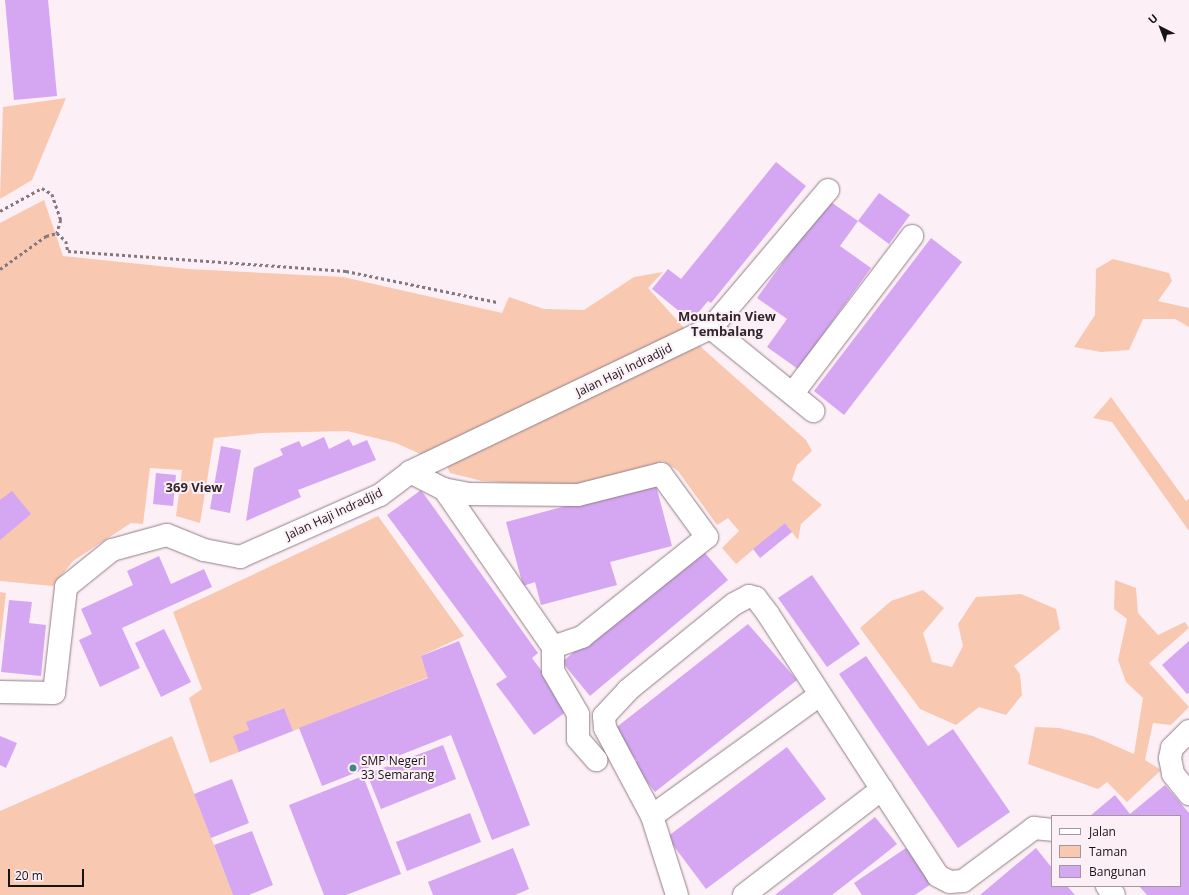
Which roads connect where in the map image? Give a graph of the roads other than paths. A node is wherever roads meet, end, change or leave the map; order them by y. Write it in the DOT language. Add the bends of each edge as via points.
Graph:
graph roads {
  1 [pos="828,190"];
  2 [pos="912,236"];
  3 [pos="711,328"];
  4 [pos="793,393"];
  5 [pos="813,411"];
  6 [pos="410,472"];
  7 [pos="444,489"];
  8 [pos="553,647"];
  9 [pos="0,692"];
  10 [pos="820,695"];
  11 [pos="1189,731"];
  12 [pos="596,760"];
  13 [pos="882,789"];
  14 [pos="1189,794"];
  15 [pos="652,816"];
  16 [pos="1051,830"];
  17 [pos="1108,887"];
  18 [pos="677,895"];
  19 [pos="744,895"];
  20 [pos="1114,895"];
  1 -- 3 [label="street"];
  2 -- 4 [label="street"];
  3 -- 4 [label="street"];
  3 -- 6 [label="street, Jalan Haji Indradjid"];
  4 -- 5 [label="street"];
  6 -- 7 [label="street"];
  6 -- 9 [label="street, Jalan Haji Indradjid" via="380,494 240,557 204,550 167,535 112,550 66,587 54,692"];
  7 -- 8 [label="street"];
  7 -- 8 [label="street" via="469,494 578,495 661,474 707,537 582,637"];
  8 -- 12 [label="street" via="554,671 578,714 578,739"];
  10 -- 13 [label="street"];
  10 -- 15 [label="street"];
  10 -- 15 [label="street" via="756,598 749,596 734,604 628,690 604,716 605,728"];
  11 -- 14 [label="street" via="1172,748 1170,758 1173,774"];
  13 -- 16 [label="street" via="938,876 950,882 963,881 1034,828"];
  13 -- 19 [label="street"];
  15 -- 18 [label="street"];
  17 -- 20 [label="street"];
}
